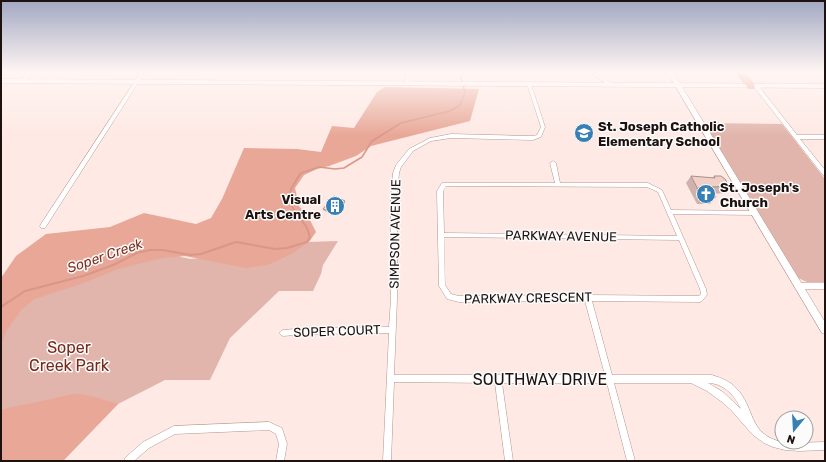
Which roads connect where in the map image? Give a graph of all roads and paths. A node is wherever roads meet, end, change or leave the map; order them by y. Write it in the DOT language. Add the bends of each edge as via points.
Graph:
graph roads {
  1 [pos="128,94"];
  2 [pos="532,94"];
  3 [pos="682,94"];
  4 [pos="758,94"];
  5 [pos="796,137"];
  6 [pos="825,137"];
  7 [pos="553,163"];
  8 [pos="825,174"];
  9 [pos="558,184"];
  10 [pos="669,212"];
  11 [pos="755,213"];
  12 [pos="43,226"];
  13 [pos="441,235"];
  14 [pos="681,238"];
  15 [pos="799,286"];
  16 [pos="825,286"];
  17 [pos="588,298"];
  18 [pos="392,330"];
  19 [pos="825,330"];
  20 [pos="283,333"];
  21 [pos="391,378"];
  22 [pos="498,379"];
  23 [pos="609,379"];
  24 [pos="690,379"];
  25 [pos="753,428"];
  26 [pos="825,446"];
  27 [pos="128,461"];
  28 [pos="280,461"];
  29 [pos="388,461"];
  30 [pos="509,461"];
  31 [pos="631,461"];
  1 -- 12 [label="street"];
  2 -- 18 [label="street, SIMPSON AVENUE" via="543,127 539,136 451,136 430,140 411,150 398,166 394,196"];
  3 -- 11 [label="main road"];
  4 -- 5 [label="street"];
  5 -- 6 [label="street"];
  5 -- 8 [label="street"];
  7 -- 9 [label="street"];
  9 -- 10 [label="street, PARKWAY CRESCENT" via="648,185 660,191"];
  9 -- 13 [label="street, PARKWAY CRESCENT" via="444,184 440,190"];
  10 -- 11 [label="street"];
  10 -- 14 [label="street, PARKWAY CRESCENT"];
  11 -- 15 [label="main road"];
  13 -- 14 [label="street, PARKWAY AVENUE"];
  13 -- 17 [label="street, PARKWAY CRESCENT" via="442,286 449,297"];
  14 -- 17 [label="street, PARKWAY CRESCENT" via="703,289 704,295 700,299"];
  15 -- 16 [label="street"];
  15 -- 19 [label="main road"];
  17 -- 23 [label="street"];
  18 -- 20 [label="street, SOPER COURT"];
  18 -- 21 [label="street, SIMPSON AVENUE"];
  21 -- 22 [label="street, SOUTHWAY DRIVE"];
  21 -- 29 [label="street, SIMPSON AVENUE"];
  22 -- 23 [label="street, SOUTHWAY DRIVE"];
  22 -- 30 [label="street"];
  23 -- 24 [label="street, SOUTHWAY DRIVE"];
  23 -- 31 [label="street"];
  24 -- 25 [label="street, SOUTHWAY DRIVE" via="724,399"];
  24 -- 25 [label="street, SOUTHWAY DRIVE" via="712,378 730,385 737,393"];
  25 -- 26 [label="street, SOUTHWAY DRIVE" via="761,437 775,444"];
  27 -- 28 [label="street" via="146,445 174,430 269,426 279,432 283,444"];
}
